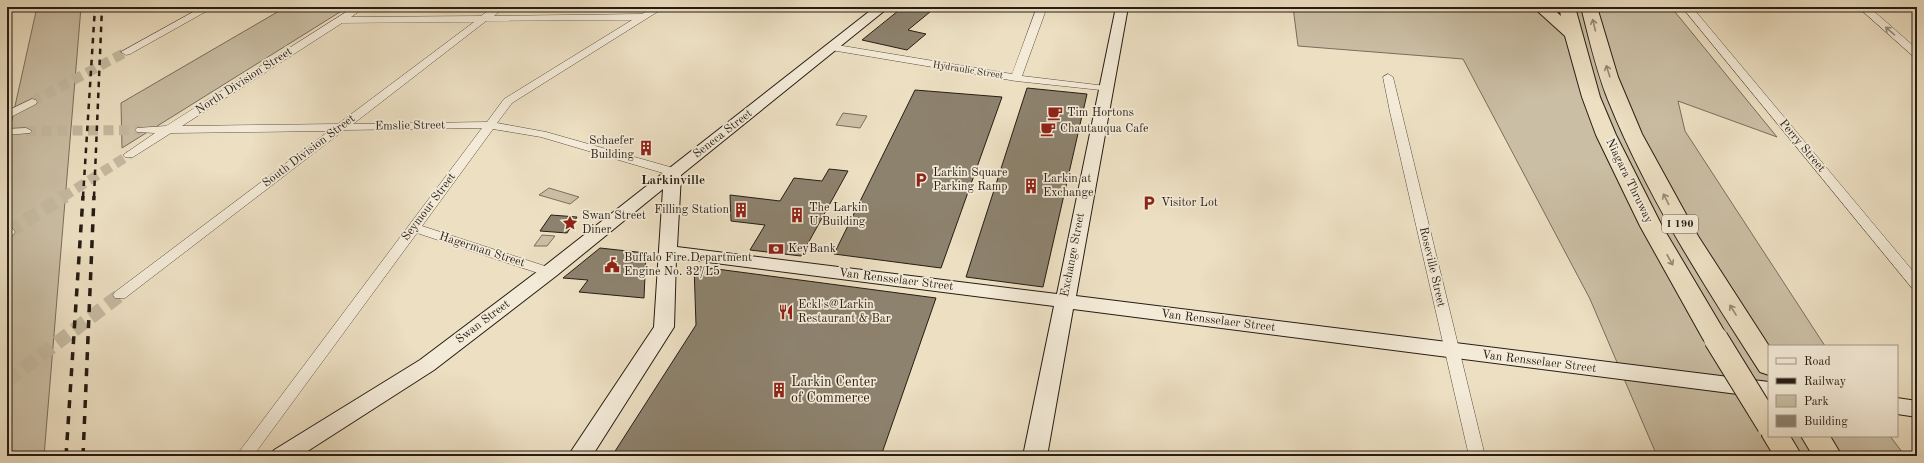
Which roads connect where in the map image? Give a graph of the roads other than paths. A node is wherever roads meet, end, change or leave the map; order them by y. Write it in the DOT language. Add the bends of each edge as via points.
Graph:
graph roads {
  1 [pos="209,7"];
  2 [pos="360,7"];
  3 [pos="499,7"];
  4 [pos="589,7"];
  5 [pos="660,7"];
  6 [pos="883,7"];
  7 [pos="1042,7"];
  8 [pos="1122,7"];
  9 [pos="1541,7"];
  10 [pos="1567,7"];
  11 [pos="1589,7"];
  12 [pos="1687,7"];
  13 [pos="1863,7"];
  14 [pos="644,17"];
  15 [pos="576,18"];
  16 [pos="484,19"];
  17 [pos="339,20"];
  18 [pos="1575,41"];
  19 [pos="831,47"];
  20 [pos="126,52"];
  21 [pos="1917,54"];
  22 [pos="1388,77"];
  23 [pos="1016,78"];
  24 [pos="1106,89"];
  25 [pos="32,102"];
  26 [pos="7,116"];
  27 [pos="490,125"];
  28 [pos="341,127"];
  29 [pos="141,130"];
  30 [pos="169,130"];
  31 [pos="26,131"];
  32 [pos="7,132"];
  33 [pos="129,155"];
  34 [pos="673,172"];
  35 [pos="414,228"];
  36 [pos="667,251"];
  37 [pos="549,272"];
  38 [pos="1917,286"];
  39 [pos="120,295"];
  40 [pos="1064,301"];
  41 [pos="1452,351"];
  42 [pos="1768,364"];
  43 [pos="1768,390"];
  44 [pos="1898,406"];
  45 [pos="1917,409"];
  46 [pos="1768,423"];
  47 [pos="1777,437"];
  48 [pos="244,456"];
  49 [pos="282,456"];
  50 [pos="580,456"];
  51 [pos="1035,456"];
  52 [pos="1477,456"];
  53 [pos="1788,456"];
  1 -- 20 [label="street"];
  2 -- 17 [label="street, North Division Street"];
  3 -- 16 [label="street, South Division Street"];
  4 -- 15 [label="street"];
  5 -- 14 [label="street, Seymour Street"];
  6 -- 19 [label="street, Seneca Street"];
  7 -- 23 [label="street"];
  8 -- 24 [label="street, Exchange Street"];
  9 -- 18 [label="highway"];
  10 -- 18 [label="highway, Niagara Thruway / I 190"];
  42 -- 11 [label="highway, Niagara Thruway / I 190, one-way" via="1672,211 1617,100"];
  12 -- 38 [label="street, Perry Street"];
  21 -- 13 [label="street, one-way"];
  14 -- 15 [label="street"];
  14 -- 27 [label="street, Seymour Street" via="508,101"];
  15 -- 16 [label="street"];
  16 -- 17 [label="street"];
  16 -- 28 [label="street, South Division Street"];
  17 -- 30 [label="street, North Division Street"];
  18 -- 46 [label="highway, Niagara Thruway / I 190, one-way, bridge" via="1591,97 1606,135 1652,226 1716,339"];
  19 -- 23 [label="street, Hydraulic Street"];
  19 -- 34 [label="street, Seneca Street"];
  22 -- 41 [label="street, Roseville Street"];
  23 -- 24 [label="street, Hydraulic Street"];
  24 -- 40 [label="street, Exchange Street"];
  25 -- 26 [label="street"];
  27 -- 28 [label="street, Emslie Street"];
  27 -- 34 [label="street, Emslie Street" via="542,134"];
  27 -- 35 [label="street, Seymour Street"];
  28 -- 30 [label="street, Emslie Street"];
  28 -- 39 [label="street, South Division Street"];
  29 -- 30 [label="street, Emslie Street"];
  30 -- 33 [label="street, North Division Street"];
  31 -- 32 [label="street"];
  34 -- 36 [label="street"];
  34 -- 37 [label="street, Swan Street"];
  35 -- 37 [label="street, Hagerman Street"];
  35 -- 48 [label="street, Seymour Street"];
  36 -- 40 [label="street, Van Rensselaer Street"];
  36 -- 50 [label="street" via="664,327"];
  37 -- 49 [label="street, Swan Street" via="427,365"];
  40 -- 41 [label="street, Van Rensselaer Street"];
  40 -- 51 [label="street, Exchange Street"];
  41 -- 43 [label="street, Van Rensselaer Street"];
  41 -- 52 [label="street, Roseville Street"];
  44 -- 45 [label="street"];
  47 -- 53 [label="highway"];
}
